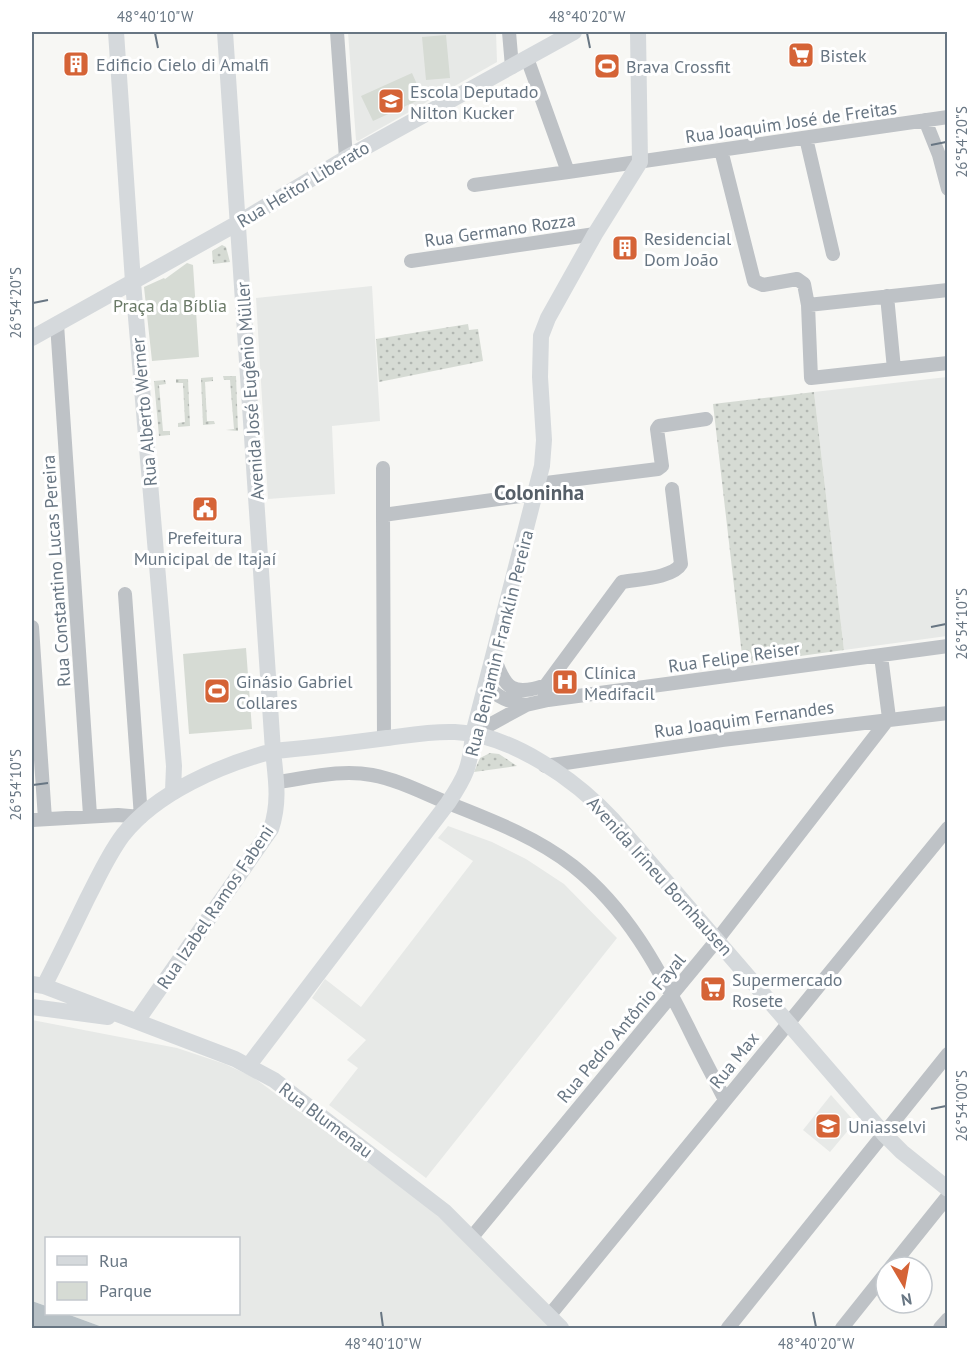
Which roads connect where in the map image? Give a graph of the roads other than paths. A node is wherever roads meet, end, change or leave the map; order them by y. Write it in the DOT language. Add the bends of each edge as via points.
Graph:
graph roads {
  1 [pos="116,32"];
  2 [pos="225,32"];
  3 [pos="337,32"];
  4 [pos="509,32"];
  5 [pos="574,32"];
  6 [pos="638,32"];
  7 [pos="519,62"];
  8 [pos="948,117"];
  9 [pos="925,120"];
  10 [pos="806,138"];
  11 [pos="721,150"];
  12 [pos="346,158"];
  13 [pos="640,162"];
  14 [pos="568,172"];
  15 [pos="474,185"];
  16 [pos="948,189"];
  17 [pos="238,223"];
  18 [pos="595,234"];
  19 [pos="833,254"];
  20 [pos="411,261"];
  21 [pos="133,282"];
  22 [pos="948,290"];
  23 [pos="887,296"];
  24 [pos="808,305"];
  25 [pos="57,324"];
  26 [pos="32,338"];
  27 [pos="948,363"];
  28 [pos="894,369"];
  29 [pos="706,419"];
  30 [pos="383,468"];
  31 [pos="536,489"];
  32 [pos="672,489"];
  33 [pos="383,515"];
  34 [pos="125,594"];
  35 [pos="32,627"];
  36 [pos="948,646"];
  37 [pos="881,656"];
  38 [pos="494,657"];
  39 [pos="486,685"];
  40 [pos="546,685"];
  41 [pos="548,700"];
  42 [pos="526,705"];
  43 [pos="948,712"];
  44 [pos="889,718"];
  45 [pos="472,734"];
  46 [pos="384,739"];
  47 [pos="273,751"];
  48 [pos="545,766"];
  49 [pos="277,782"];
  50 [pos="173,792"];
  51 [pos="448,803"];
  52 [pos="90,815"];
  53 [pos="141,817"];
  54 [pos="38,820"];
  55 [pos="948,828"];
  56 [pos="717,940"];
  57 [pos="36,984"];
  58 [pos="672,994"];
  59 [pos="32,1007"];
  60 [pos="137,1021"];
  61 [pos="788,1023"];
  62 [pos="948,1054"];
  63 [pos="249,1065"];
  64 [pos="725,1100"];
  65 [pos="884,1134"];
  66 [pos="948,1188"];
  67 [pos="948,1196"];
  68 [pos="472,1237"];
  69 [pos="901,1255"];
  70 [pos="874,1288"];
  71 [pos="549,1316"];
  72 [pos="948,1319"];
  73 [pos="561,1329"];
  74 [pos="728,1329"];
  75 [pos="842,1329"];
  76 [pos="940,1329"];
  1 -- 21 [label="main road, Rua Alberto Werner"];
  2 -- 17 [label="main road, Avenida José Eugênio Müller"];
  3 -- 12 [label="street"];
  4 -- 7 [label="street"];
  5 -- 7 [label="main road, Rua Heitor Liberato"];
  6 -- 13 [label="main road"];
  7 -- 12 [label="main road, Rua Heitor Liberato"];
  7 -- 14 [label="street"];
  8 -- 9 [label="street, Rua Joaquim José de Freitas"];
  9 -- 10 [label="street, Rua Joaquim José de Freitas"];
  9 -- 16 [label="street"];
  10 -- 11 [label="street, Rua Joaquim José de Freitas"];
  10 -- 19 [label="street"];
  11 -- 13 [label="street, Rua Joaquim José de Freitas"];
  11 -- 24 [label="street" via="751,276 763,285 800,279"];
  12 -- 17 [label="main road, Rua Heitor Liberato"];
  13 -- 14 [label="street, Rua Joaquim José de Freitas"];
  13 -- 18 [label="main road, Rua Benjamin Franklin Pereira"];
  14 -- 15 [label="street, Rua Joaquim José de Freitas"];
  17 -- 21 [label="main road, Rua Heitor Liberato"];
  17 -- 47 [label="main road, Avenida José Eugênio Müller"];
  18 -- 20 [label="street, Rua Germano Rozza"];
  18 -- 31 [label="main road, Rua Benjamin Franklin Pereira" via="541,336 544,440"];
  21 -- 25 [label="main road, Rua Heitor Liberato"];
  21 -- 50 [label="main road, Rua Alberto Werner"];
  22 -- 23 [label="street"];
  23 -- 24 [label="street"];
  23 -- 28 [label="street"];
  24 -- 28 [label="street" via="811,378"];
  25 -- 26 [label="main road, Rua Heitor Liberato"];
  25 -- 52 [label="street, Rua Constantino Lucas Pereira"];
  27 -- 28 [label="street"];
  29 -- 31 [label="street" via="659,426 662,466 658,469"];
  30 -- 33 [label="street"];
  31 -- 33 [label="street"];
  31 -- 38 [label="main road, Rua Benjamin Franklin Pereira"];
  32 -- 40 [label="street" via="682,558 678,569 622,582"];
  33 -- 46 [label="street"];
  34 -- 53 [label="street"];
  35 -- 54 [label="street"];
  36 -- 37 [label="street, Rua Felipe Reiser"];
  37 -- 41 [label="street, Rua Felipe Reiser"];
  37 -- 44 [label="street"];
  38 -- 39 [label="main road, Rua Benjamin Franklin Pereira"];
  38 -- 40 [label="street" via="501,677 517,691"];
  39 -- 42 [label="street, Rua Felipe Reiser" via="495,696"];
  39 -- 45 [label="main road, Rua Benjamin Franklin Pereira"];
  40 -- 41 [label="street"];
  41 -- 42 [label="street, Rua Felipe Reiser"];
  42 -- 45 [label="street, Rua Felipe Reiser"];
  43 -- 44 [label="street, Rua Joaquim Fernandes"];
  44 -- 48 [label="street, Rua Joaquim Fernandes"];
  44 -- 56 [label="street, Rua Pedro Antônio Fayal"];
  45 -- 46 [label="main road, Avenida Irineu Bornhausen" via="442,732"];
  45 -- 48 [label="main road, Avenida Irineu Bornhausen" via="508,746"];
  45 -- 51 [label="main road, Rua Benjamin Franklin Pereira" via="465,777"];
  46 -- 47 [label="main road, Avenida Irineu Bornhausen"];
  47 -- 49 [label="main road, Rua Izabel Ramos Fabeni"];
  47 -- 50 [label="main road, Avenida Irineu Bornhausen"];
  48 -- 56 [label="main road, Avenida Irineu Bornhausen" via="600,806"];
  49 -- 51 [label="street" via="335,773 370,774"];
  49 -- 60 [label="main road, Rua Izabel Ramos Fabeni" via="277,808 271,830"];
  50 -- 53 [label="main road, Avenida Irineu Bornhausen"];
  51 -- 58 [label="street" via="514,830 574,867 622,914"];
  51 -- 63 [label="main road, Rua Benjamin Franklin Pereira"];
  52 -- 53 [label="street"];
  52 -- 54 [label="street"];
  53 -- 57 [label="main road, Avenida Irineu Bornhausen" via="123,834 106,860"];
  55 -- 61 [label="street, Rua Max"];
  56 -- 58 [label="street, Rua Pedro Antônio Fayal"];
  56 -- 61 [label="main road, Avenida Irineu Bornhausen"];
  57 -- 60 [label="main road, Rua Blumenau"];
  58 -- 64 [label="street"];
  58 -- 68 [label="street, Rua Pedro Antônio Fayal"];
  59 -- 60 [label="main road"];
  60 -- 63 [label="main road, Rua Blumenau"];
  61 -- 64 [label="street, Rua Max"];
  61 -- 65 [label="main road, Avenida Irineu Bornhausen"];
  62 -- 65 [label="street"];
  63 -- 68 [label="main road, Rua Blumenau" via="423,1194"];
  64 -- 71 [label="street, Rua Max"];
  65 -- 66 [label="main road, Avenida Irineu Bornhausen"];
  65 -- 74 [label="street"];
  67 -- 69 [label="street"];
  68 -- 71 [label="main road, Rua Blumenau"];
  70 -- 75 [label="street"];
  71 -- 73 [label="main road, Rua Blumenau"];
  72 -- 76 [label="street"];
}
